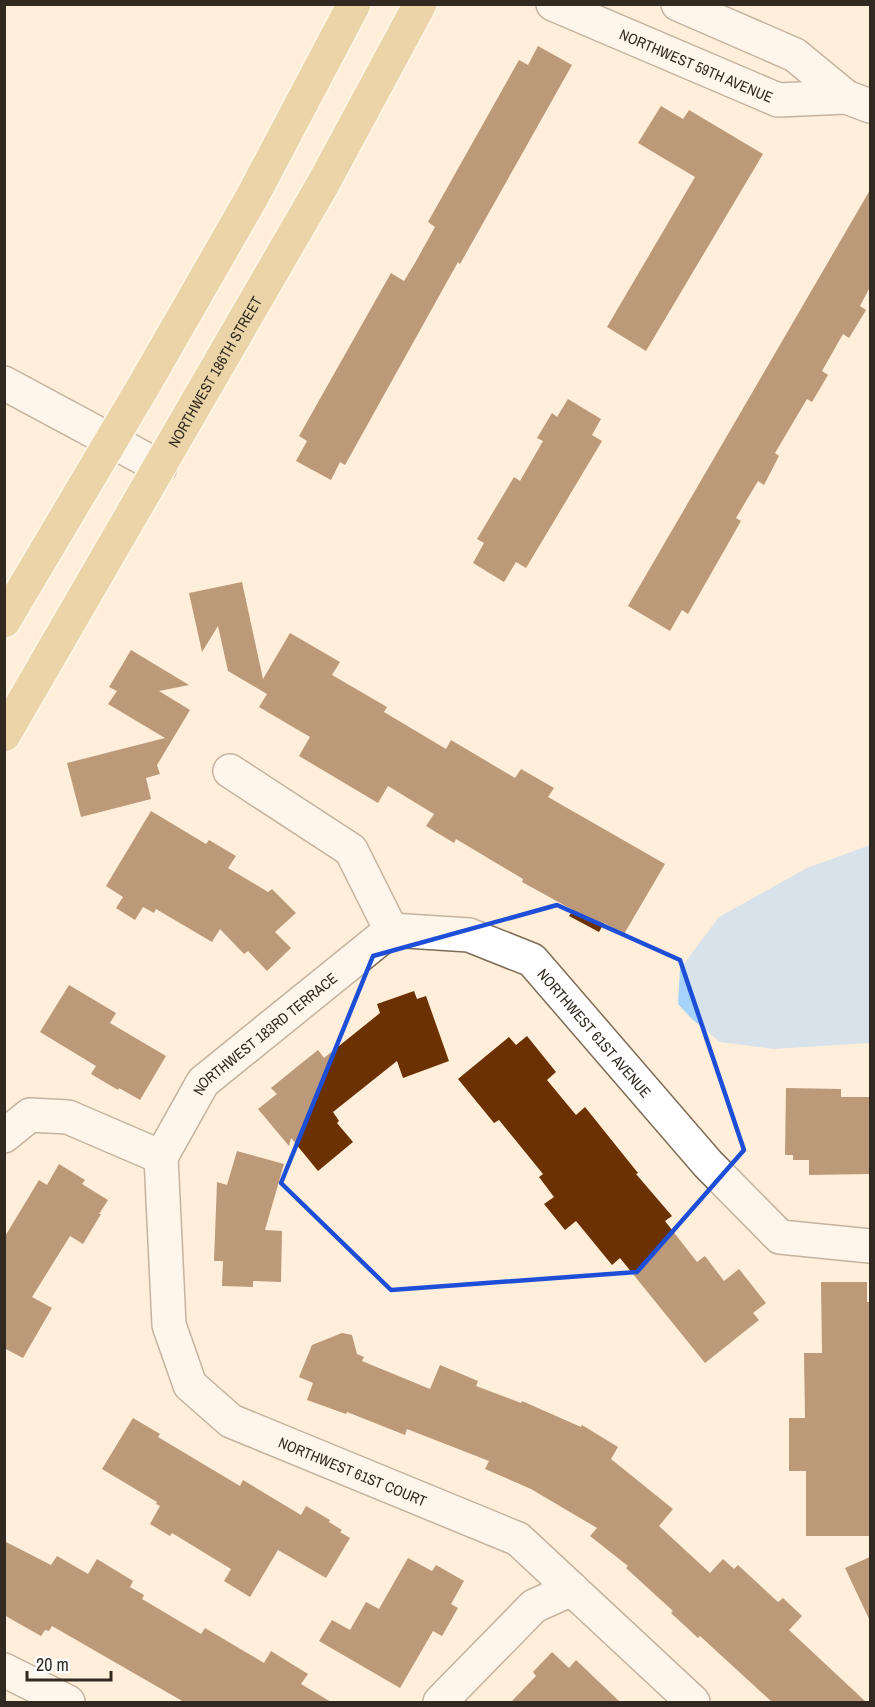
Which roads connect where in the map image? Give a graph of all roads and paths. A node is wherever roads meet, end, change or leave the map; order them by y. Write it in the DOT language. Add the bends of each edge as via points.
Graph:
graph roads {
  1 [pos="354,4"];
  2 [pos="553,4"];
  3 [pos="678,4"];
  4 [pos="418,6"];
  5 [pos="858,101"];
  6 [pos="4,383"];
  7 [pos="111,441"];
  8 [pos="160,467"];
  9 [pos="4,621"];
  10 [pos="4,735"];
  11 [pos="230,771"];
  12 [pos="391,930"];
  13 [pos="4,1136"];
  14 [pos="160,1157"];
  15 [pos="870,1246"];
  16 [pos="572,1589"];
  17 [pos="4,1670"];
  18 [pos="68,1702"];
  19 [pos="440,1702"];
  20 [pos="693,1702"];
  1 -- 7 [label="main road" via="252,197"];
  2 -- 5 [label="street, NORTHWEST 59TH AVENUE" via="778,100"];
  3 -- 5 [label="street, NORTHWEST 59TH AVENUE" via="795,55"];
  4 -- 8 [label="main road, NORTHWEST 186TH STREET" via="323,184"];
  6 -- 7 [label="street"];
  7 -- 8 [label="street"];
  7 -- 9 [label="main road"];
  8 -- 10 [label="main road, NORTHWEST 186TH STREET"];
  11 -- 12 [label="street" via="351,850"];
  12 -- 14 [label="street, NORTHWEST 183RD TERRACE" via="202,1082"];
  12 -- 15 [label="street, NORTHWEST 61ST AVENUE" via="469,935 532,960 708,1164 780,1237"];
  13 -- 14 [label="street" via="30,1115 68,1117"];
  14 -- 16 [label="street, NORTHWEST 61ST COURT" via="169,1325 190,1385 231,1421 518,1539"];
  16 -- 19 [label="street" via="534,1606"];
  16 -- 20 [label="street, NORTHWEST 61ST COURT"];
  17 -- 18 [label="street"];
}
